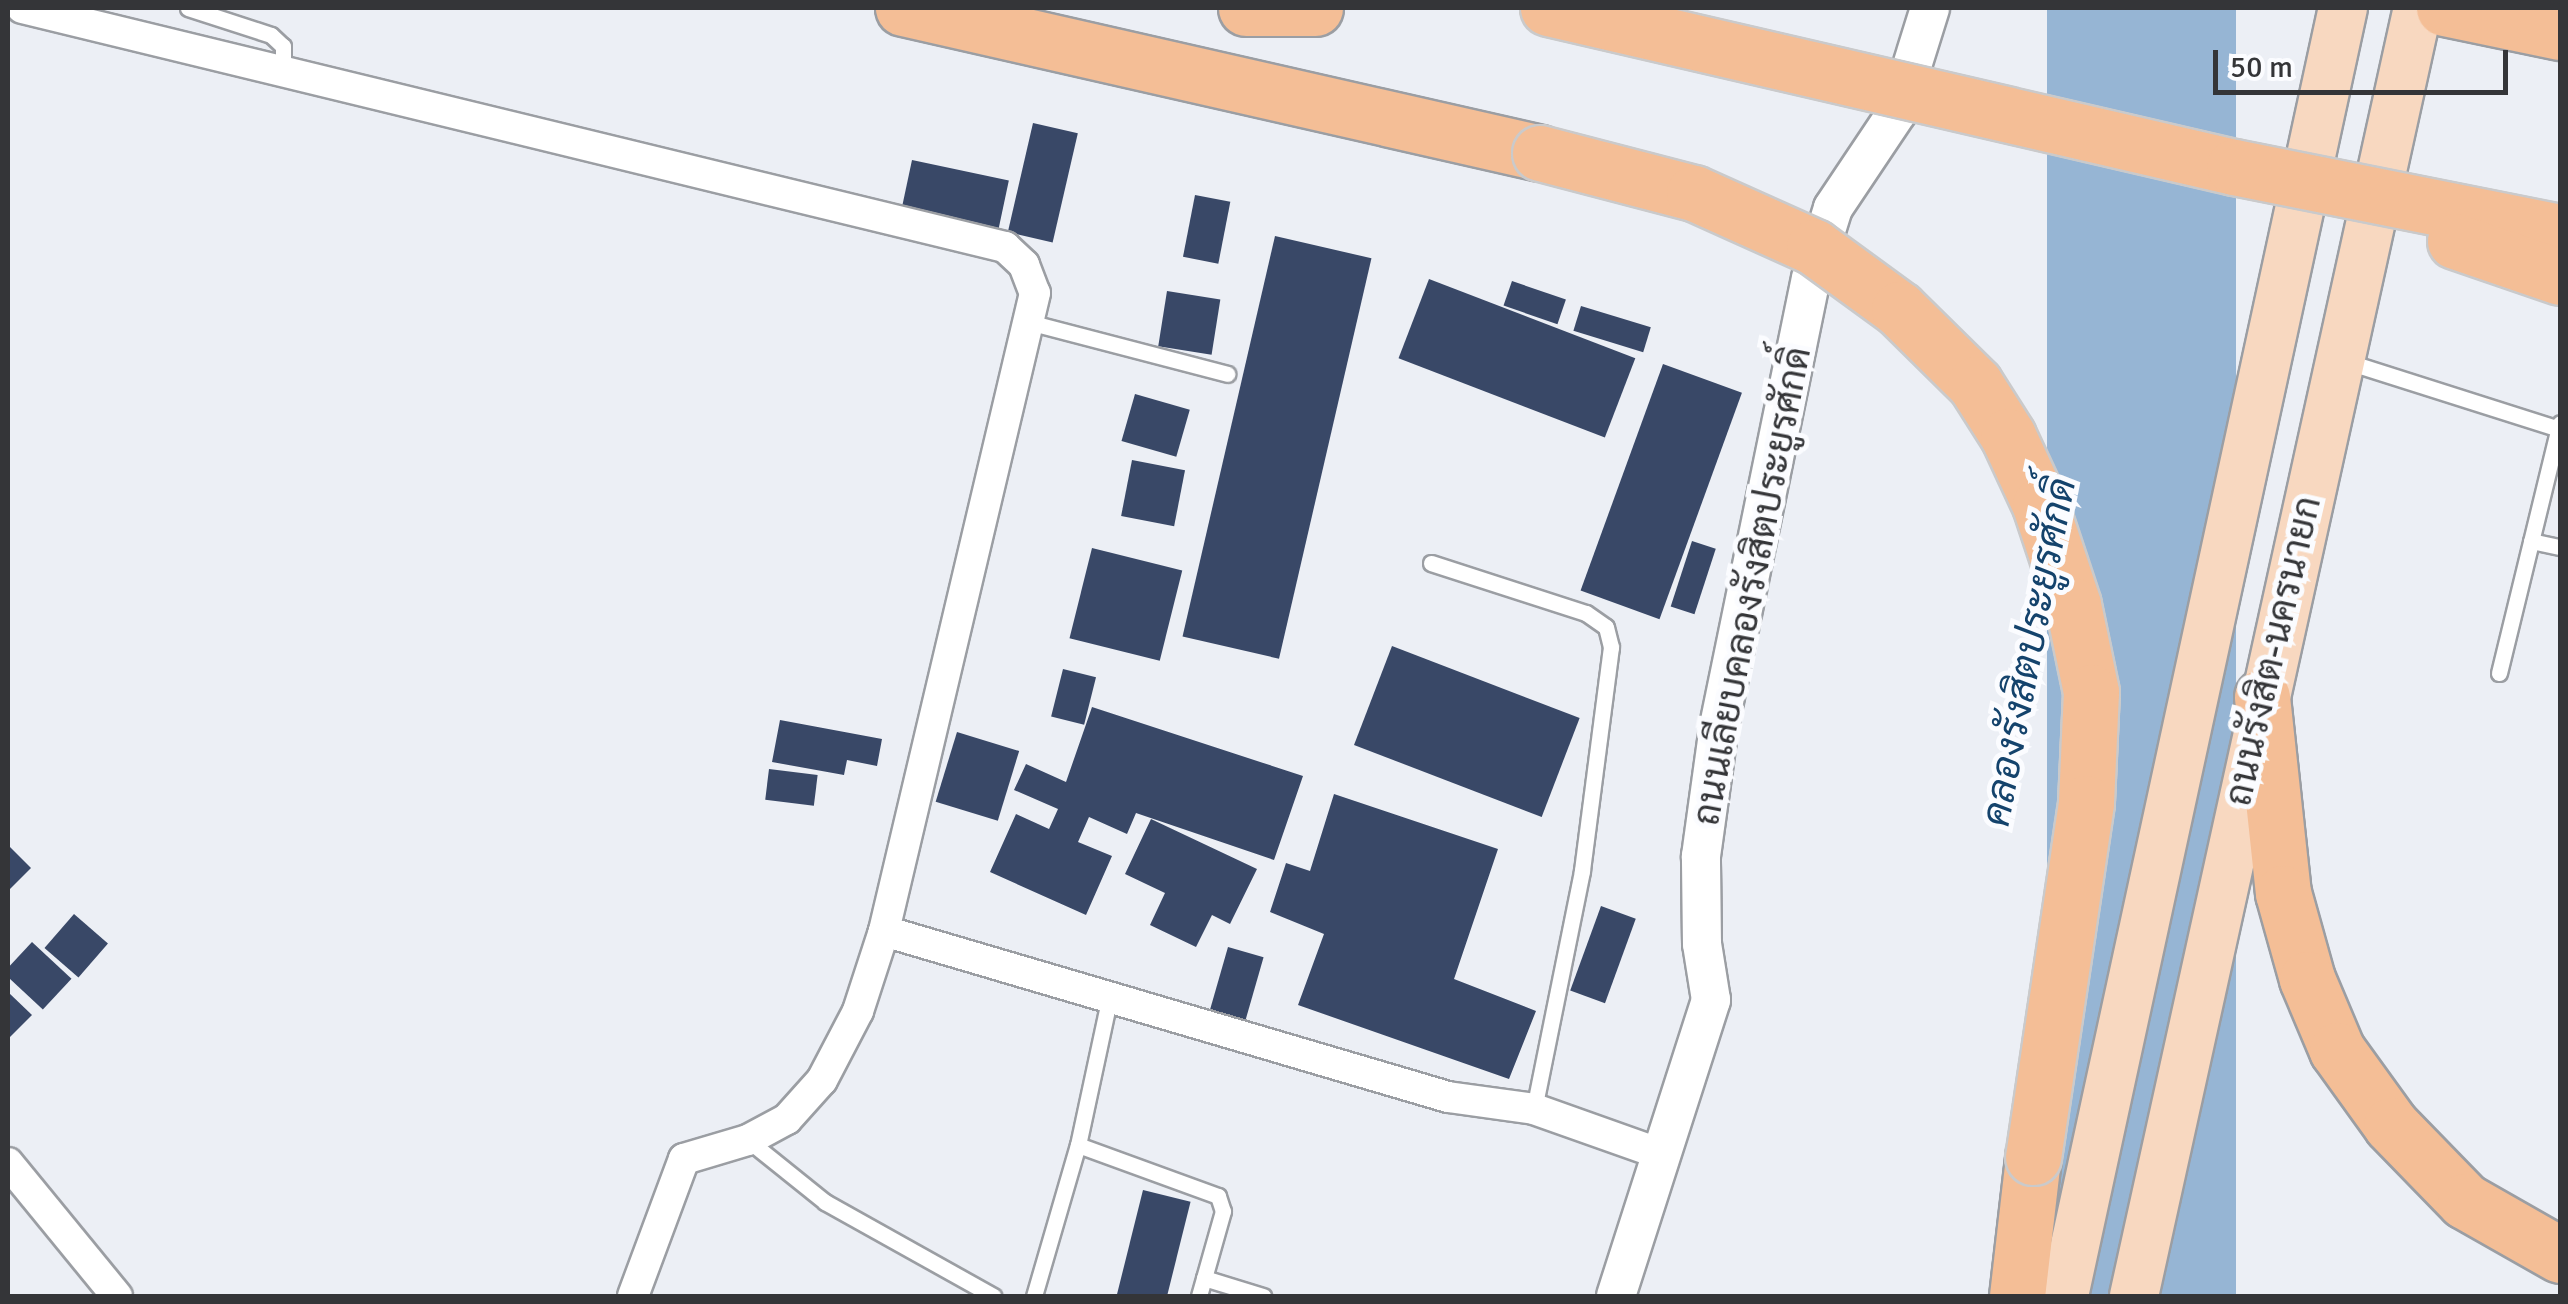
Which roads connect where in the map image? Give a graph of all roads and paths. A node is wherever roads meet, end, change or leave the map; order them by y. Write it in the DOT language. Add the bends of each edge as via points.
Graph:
graph roads {
  1 [pos="22,8"];
  2 [pos="188,8"];
  3 [pos="903,8"];
  4 [pos="1246,8"];
  5 [pos="1315,8"];
  6 [pos="1548,8"];
  7 [pos="1930,8"];
  8 [pos="2343,8"];
  9 [pos="2418,8"];
  10 [pos="2444,8"];
  11 [pos="2560,32"];
  12 [pos="283,66"];
  13 [pos="2234,167"];
  14 [pos="2560,232"];
  15 [pos="2560,276"];
  16 [pos="1028,322"];
  17 [pos="2340,360"];
  18 [pos="1227,374"];
  19 [pos="2560,427"];
  20 [pos="2531,541"];
  21 [pos="2560,547"];
  22 [pos="1432,563"];
  23 [pos="2500,674"];
  24 [pos="2262,697"];
  25 [pos="884,931"];
  26 [pos="1110,996"];
  27 [pos="1534,1109"];
  28 [pos="748,1140"];
  29 [pos="1078,1145"];
  30 [pos="1661,1154"];
  31 [pos="8,1163"];
  32 [pos="2560,1255"];
  33 [pos="1204,1278"];
  34 [pos="117,1296"];
  35 [pos="633,1296"];
  36 [pos="993,1296"];
  37 [pos="1034,1296"];
  38 [pos="1199,1296"];
  39 [pos="1263,1296"];
  40 [pos="1616,1296"];
  41 [pos="2017,1296"];
  42 [pos="2064,1296"];
  43 [pos="2134,1296"];
  1 -- 12 [label="street"];
  2 -- 12 [label="lane" via="271,35 282,46"];
  3 -- 41 [label="highway, bridge" via="1694,193 1814,247 1899,309 1975,384 2040,505 2073,605 2090,692 2086,804"];
  4 -- 5 [label="highway"];
  6 -- 13 [label="highway, bridge"];
  7 -- 30 [label="street, ถนนเลียบคลองรังสิตประยูรศักดิ์" via="1898,112 1833,208 1811,279 1719,726 1701,856 1702,944 1711,1000"];
  8 -- 42 [label="main road, ถนนรังสิต-นครนายก"];
  9 -- 17 [label="main road, ถนนรังสิต-นครนายก"];
  10 -- 11 [label="highway"];
  12 -- 16 [label="street" via="1005,247 1024,266 1035,293"];
  13 -- 14 [label="highway, bridge"];
  13 -- 15 [label="highway, bridge"];
  16 -- 18 [label="lane"];
  16 -- 25 [label="street"];
  17 -- 19 [label="lane"];
  17 -- 24 [label="main road, ถนนรังสิต-นครนายก"];
  19 -- 20 [label="lane"];
  20 -- 21 [label="lane"];
  20 -- 23 [label="lane"];
  22 -- 27 [label="lane" via="1586,614 1606,627 1611,646 1582,871"];
  24 -- 32 [label="highway" via="2283,893 2336,1050 2391,1124 2465,1201"];
  24 -- 43 [label="main road, ถนนรังสิต-นครนายก"];
  25 -- 26 [label="street"];
  25 -- 28 [label="street" via="858,1010 822,1080 787,1119"];
  26 -- 27 [label="street" via="1448,1097"];
  26 -- 29 [label="lane"];
  27 -- 30 [label="street"];
  28 -- 35 [label="street" via="684,1159"];
  28 -- 36 [label="lane" via="825,1202"];
  29 -- 33 [label="lane" via="1218,1196 1223,1211"];
  29 -- 37 [label="lane"];
  30 -- 40 [label="street, ถนนเลียบคลองรังสิตประยูรศักดิ์"];
  31 -- 34 [label="street"];
  33 -- 38 [label="lane"];
  33 -- 39 [label="lane"];
}
